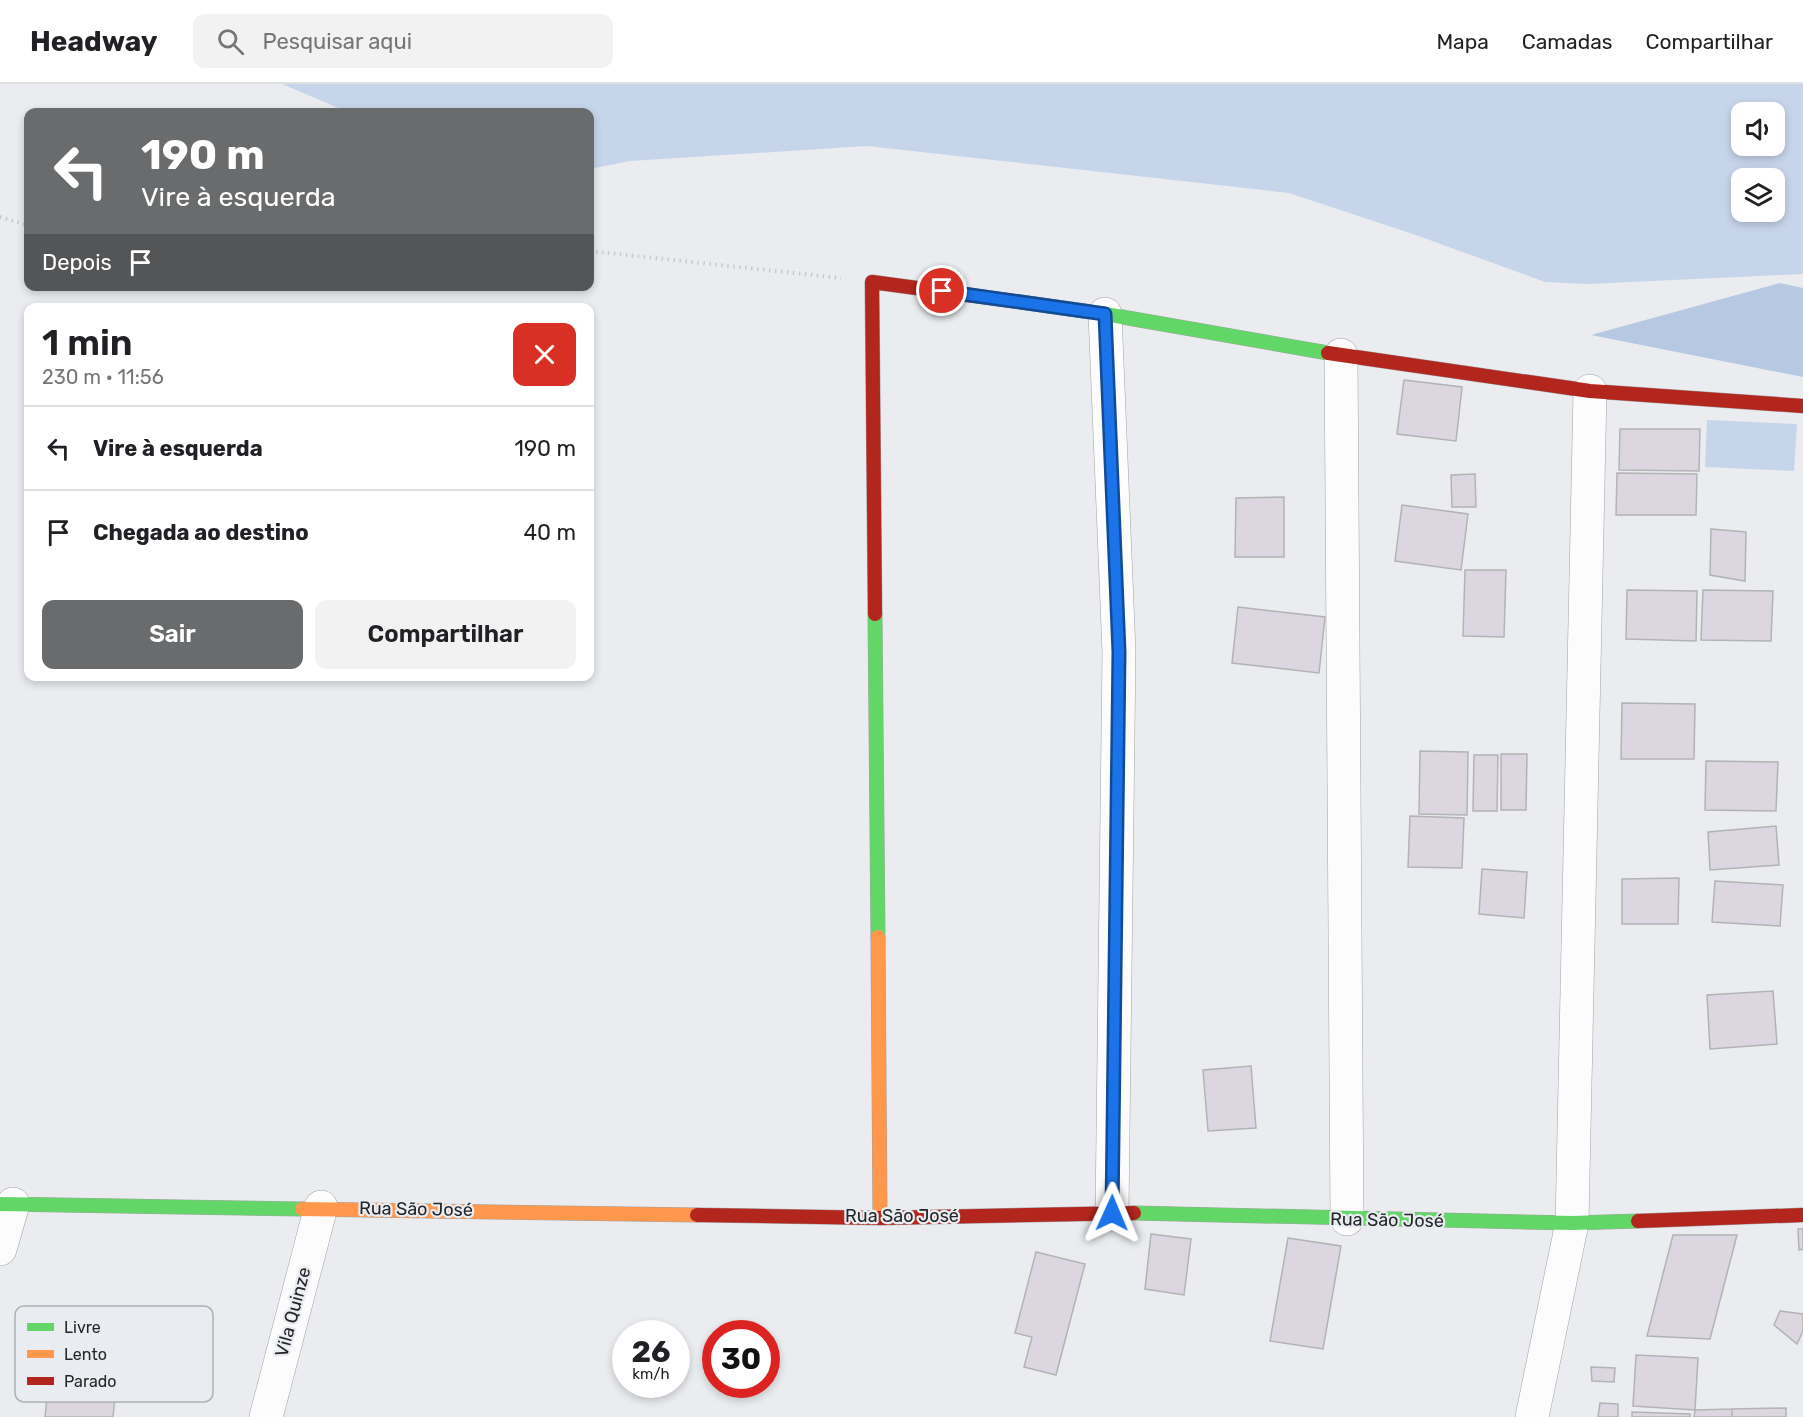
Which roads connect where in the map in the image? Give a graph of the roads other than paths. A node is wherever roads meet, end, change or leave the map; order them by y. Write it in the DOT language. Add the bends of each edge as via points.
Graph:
graph roads {
  1 [pos="1105,314"];
  2 [pos="1341,355"];
  3 [pos="1590,392"];
  4 [pos="1803,406"];
  5 [pos="6,1204"];
  6 [pos="321,1208"];
  7 [pos="1112,1213"];
  8 [pos="1803,1215"];
  9 [pos="880,1218"];
  10 [pos="1347,1220"];
  11 [pos="1572,1223"];
  12 [pos="0,1249"];
  13 [pos="266,1417"];
  14 [pos="287,1417"];
  15 [pos="1533,1417"];
  1 -- 2 [label="street"];
  1 -- 7 [label="street" via="1119,652"];
  1 -- 9 [label="street" via="872,282"];
  2 -- 3 [label="street"];
  2 -- 10 [label="street"];
  3 -- 4 [label="street"];
  3 -- 11 [label="street"];
  5 -- 6 [label="street, Rua São José"];
  5 -- 12 [label="street"];
  6 -- 9 [label="street, Rua São José"];
  6 -- 13 [label="street, Vila Quinze"];
  7 -- 9 [label="street, Rua São José"];
  7 -- 10 [label="street, Rua São José"];
  8 -- 11 [label="street, Rua São José"];
  10 -- 11 [label="street, Rua São José"];
  11 -- 15 [label="street"];
  13 -- 14 [label="street"];
}
